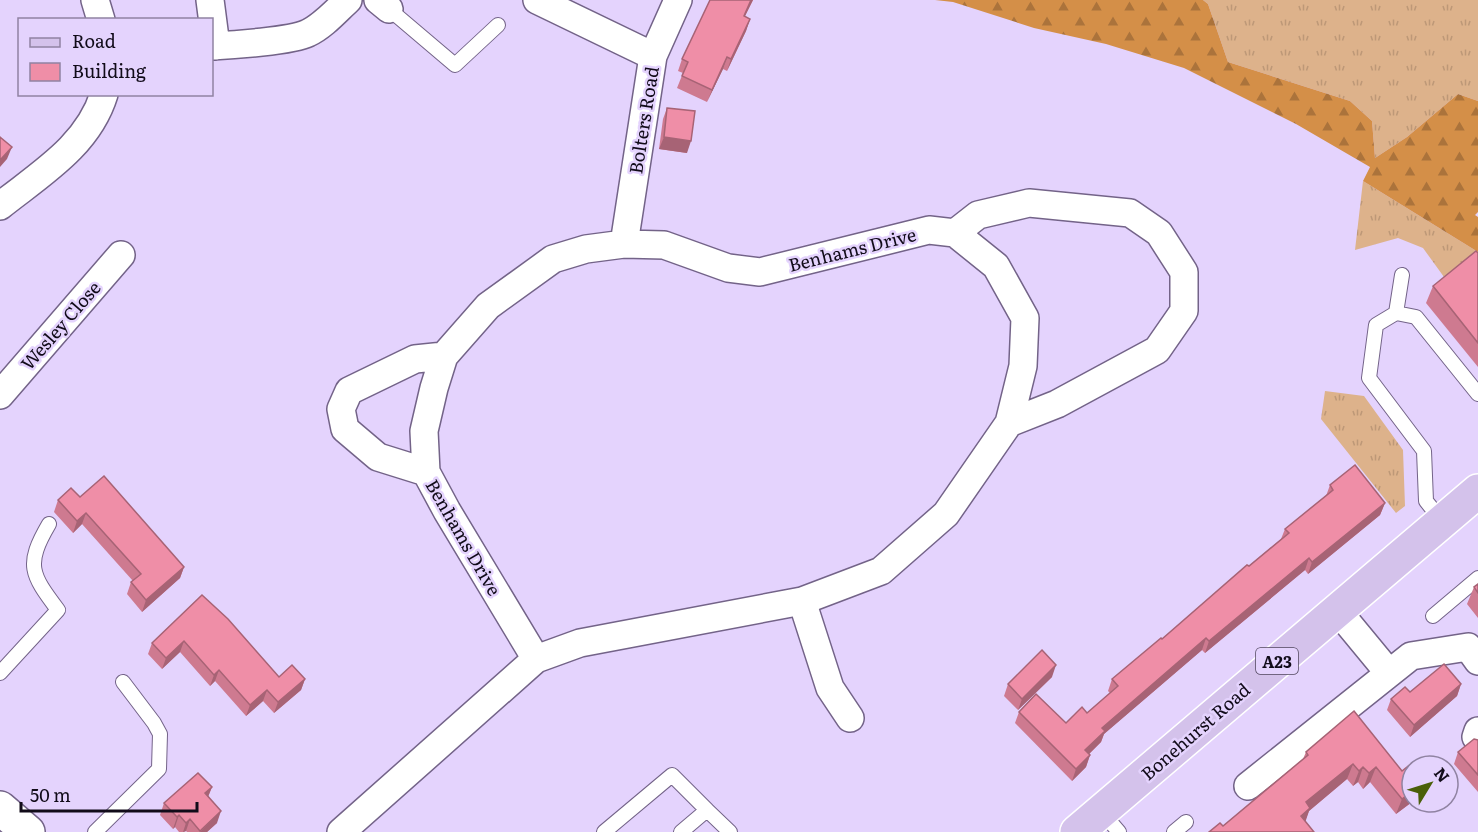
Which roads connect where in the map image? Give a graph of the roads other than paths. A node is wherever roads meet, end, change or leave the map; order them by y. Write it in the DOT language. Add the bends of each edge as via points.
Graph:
graph roads {
  1 [pos="95,0"];
  2 [pos="210,0"];
  3 [pos="348,0"];
  4 [pos="537,0"];
  5 [pos="678,0"];
  6 [pos="383,5"];
  7 [pos="100,18"];
  8 [pos="212,18"];
  9 [pos="498,25"];
  10 [pos="214,46"];
  11 [pos="653,57"];
  12 [pos="103,96"];
  13 [pos="0,206"];
  14 [pos="955,233"];
  15 [pos="624,244"];
  16 [pos="121,255"];
  17 [pos="1402,275"];
  18 [pos="1396,313"];
  19 [pos="444,356"];
  20 [pos="1478,394"];
  21 [pos="0,395"];
  22 [pos="1009,423"];
  23 [pos="426,472"];
  24 [pos="1476,497"];
  25 [pos="1442,521"];
  26 [pos="49,524"];
  27 [pos="1478,578"];
  28 [pos="802,601"];
  29 [pos="1337,610"];
  30 [pos="1433,616"];
  31 [pos="536,659"];
  32 [pos="1478,662"];
  33 [pos="0,673"];
  34 [pos="1389,673"];
  35 [pos="123,682"];
  36 [pos="850,718"];
  37 [pos="1248,786"];
  38 [pos="0,808"];
  39 [pos="707,810"];
  40 [pos="1186,822"];
  41 [pos="1099,825"];
  42 [pos="28,832"];
  43 [pos="95,832"];
  44 [pos="341,832"];
  45 [pos="604,832"];
  46 [pos="681,832"];
  47 [pos="730,832"];
  48 [pos="1174,832"];
  1 -- 7 [label="street"];
  2 -- 8 [label="street"];
  3 -- 10 [label="street" via="308,33"];
  4 -- 11 [label="street"];
  5 -- 11 [label="street, Bolters Road"];
  6 -- 9 [label="lane" via="456,65"];
  11 -- 15 [label="street, Bolters Road"];
  12 -- 13 [label="street" via="84,134 71,148"];
  14 -- 15 [label="street, Benhams Drive" via="929,230 760,272 728,268 664,245"];
  14 -- 22 [label="street" via="996,266 1025,318 1023,366"];
  14 -- 22 [label="street" via="978,215 1029,203 1130,213 1159,233 1184,272 1184,311 1156,350 1057,404"];
  15 -- 19 [label="street, Benhams Drive" via="553,259 488,306"];
  16 -- 21 [label="street, Wesley Close"];
  17 -- 18 [label="lane"];
  18 -- 20 [label="lane" via="1416,317"];
  18 -- 25 [label="lane" via="1376,325 1369,378 1424,451 1426,501"];
  19 -- 23 [label="street, Benhams Drive" via="424,431"];
  19 -- 23 [label="street" via="415,359 349,391 341,409 345,429 378,458"];
  22 -- 28 [label="street" via="946,514 881,571"];
  23 -- 31 [label="street, Benhams Drive"];
  24 -- 25 [label="main road, Bonehurst Road / A23"];
  25 -- 29 [label="main road, Bonehurst Road / A23"];
  26 -- 33 [label="lane" via="37,545 34,564 38,583 58,610"];
  27 -- 30 [label="lane"];
  28 -- 31 [label="street" via="580,643"];
  28 -- 36 [label="street" via="830,688"];
  29 -- 34 [label="street"];
  29 -- 41 [label="main road, Bonehurst Road / A23"];
  31 -- 44 [label="street"];
  32 -- 34 [label="street" via="1468,647 1411,656"];
  34 -- 37 [label="street"];
  35 -- 43 [label="lane" via="160,734 159,769"];
  38 -- 42 [label="street"];
  39 -- 45 [label="lane" via="672,775"];
  39 -- 46 [label="lane"];
  39 -- 47 [label="lane"];
  40 -- 48 [label="lane"];
}
